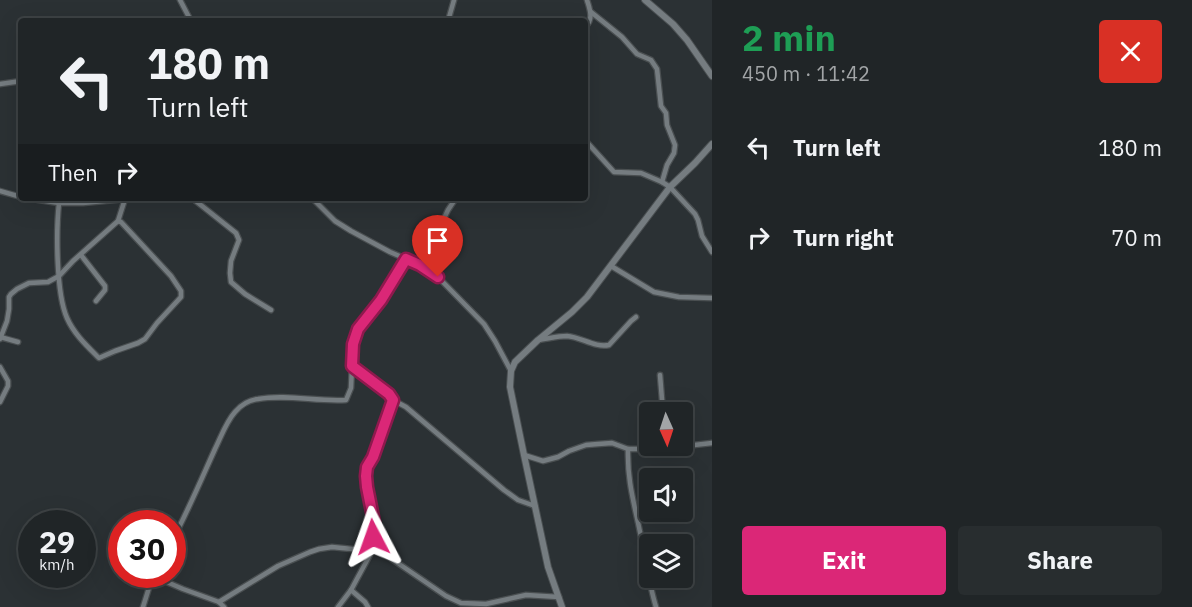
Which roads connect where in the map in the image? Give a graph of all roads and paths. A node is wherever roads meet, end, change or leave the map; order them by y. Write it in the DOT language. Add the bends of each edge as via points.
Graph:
graph roads {
  1 [pos="180,0"];
  2 [pos="454,0"];
  3 [pos="587,0"];
  4 [pos="645,0"];
  5 [pos="591,12"];
  6 [pos="189,18"];
  7 [pos="449,18"];
  8 [pos="588,25"];
  9 [pos="712,76"];
  10 [pos="18,81"];
  11 [pos="0,84"];
  12 [pos="588,143"];
  13 [pos="712,144"];
  14 [pos="662,182"];
  15 [pos="670,187"];
  16 [pos="0,191"];
  17 [pos="18,196"];
  18 [pos="46,201"];
  19 [pos="104,201"];
  20 [pos="124,201"];
  21 [pos="196,201"];
  22 [pos="315,201"];
  23 [pos="454,201"];
  24 [pos="59,203"];
  25 [pos="118,222"];
  26 [pos="712,252"];
  27 [pos="81,255"];
  28 [pos="406,259"];
  29 [pos="420,265"];
  30 [pos="611,266"];
  31 [pos="59,276"];
  32 [pos="712,298"];
  33 [pos="96,301"];
  34 [pos="271,310"];
  35 [pos="636,317"];
  36 [pos="0,337"];
  37 [pos="538,340"];
  38 [pos="18,342"];
  39 [pos="352,366"];
  40 [pos="0,367"];
  41 [pos="511,371"];
  42 [pos="660,375"];
  43 [pos="393,400"];
  44 [pos="0,402"];
  45 [pos="662,402"];
  46 [pos="712,443"];
  47 [pos="693,445"];
  48 [pos="628,448"];
  49 [pos="639,448"];
  50 [pos="524,455"];
  51 [pos="535,506"];
  52 [pos="186,512"];
  53 [pos="372,551"];
  54 [pos="149,588"];
  55 [pos="181,588"];
  56 [pos="351,590"];
  57 [pos="559,597"];
  58 [pos="219,602"];
  59 [pos="143,607"];
  60 [pos="224,607"];
  61 [pos="338,607"];
  62 [pos="368,607"];
  63 [pos="562,607"];
  64 [pos="656,607"];
  1 -- 6 [label="street"];
  2 -- 7 [label="street"];
  3 -- 5 [label="street"];
  4 -- 9 [label="street" via="673,24"];
  5 -- 8 [label="street"];
  5 -- 14 [label="street" via="657,69 660,105 675,146"];
  10 -- 11 [label="street"];
  12 -- 14 [label="street" via="614,172 641,173"];
  13 -- 15 [label="street"];
  14 -- 15 [label="street"];
  15 -- 26 [label="street" via="695,214"];
  15 -- 30 [label="street"];
  16 -- 17 [label="street"];
  18 -- 24 [label="street"];
  19 -- 24 [label="street"];
  20 -- 25 [label="street"];
  21 -- 34 [label="street" via="236,233 239,240 231,261 231,282"];
  22 -- 28 [label="street" via="343,226"];
  23 -- 29 [label="street"];
  24 -- 31 [label="street"];
  25 -- 27 [label="street"];
  25 -- 31 [label="street" via="165,268 182,291 146,339 99,358 68,319"];
  27 -- 31 [label="street"];
  27 -- 33 [label="street" via="105,286"];
  28 -- 29 [label="street"];
  28 -- 39 [label="street" via="358,329"];
  29 -- 41 [label="street" via="438,277 484,324"];
  30 -- 32 [label="street" via="654,292"];
  30 -- 37 [label="street" via="580,305"];
  31 -- 36 [label="street" via="48,282 29,283 11,294"];
  35 -- 37 [label="street" via="606,346 566,336"];
  36 -- 38 [label="street"];
  37 -- 41 [label="street"];
  39 -- 43 [label="street"];
  39 -- 52 [label="street" via="346,400 274,397 256,399 236,410"];
  40 -- 44 [label="street" via="8,387"];
  41 -- 50 [label="street" via="510,387"];
  42 -- 45 [label="street"];
  43 -- 51 [label="street" via="504,490"];
  43 -- 53 [label="street" via="367,467 374,522"];
  46 -- 47 [label="street"];
  48 -- 49 [label="street"];
  48 -- 50 [label="street" via="586,445 543,460"];
  48 -- 64 [label="street" via="631,493"];
  50 -- 51 [label="street"];
  51 -- 57 [label="street"];
  53 -- 56 [label="street"];
  53 -- 57 [label="street" via="386,555 461,603 486,604 526,595"];
  53 -- 58 [label="street" via="320,549 278,566"];
  54 -- 59 [label="street"];
  55 -- 58 [label="street"];
  56 -- 61 [label="street"];
  56 -- 62 [label="street"];
  57 -- 63 [label="street"];
  58 -- 60 [label="street"];
}
